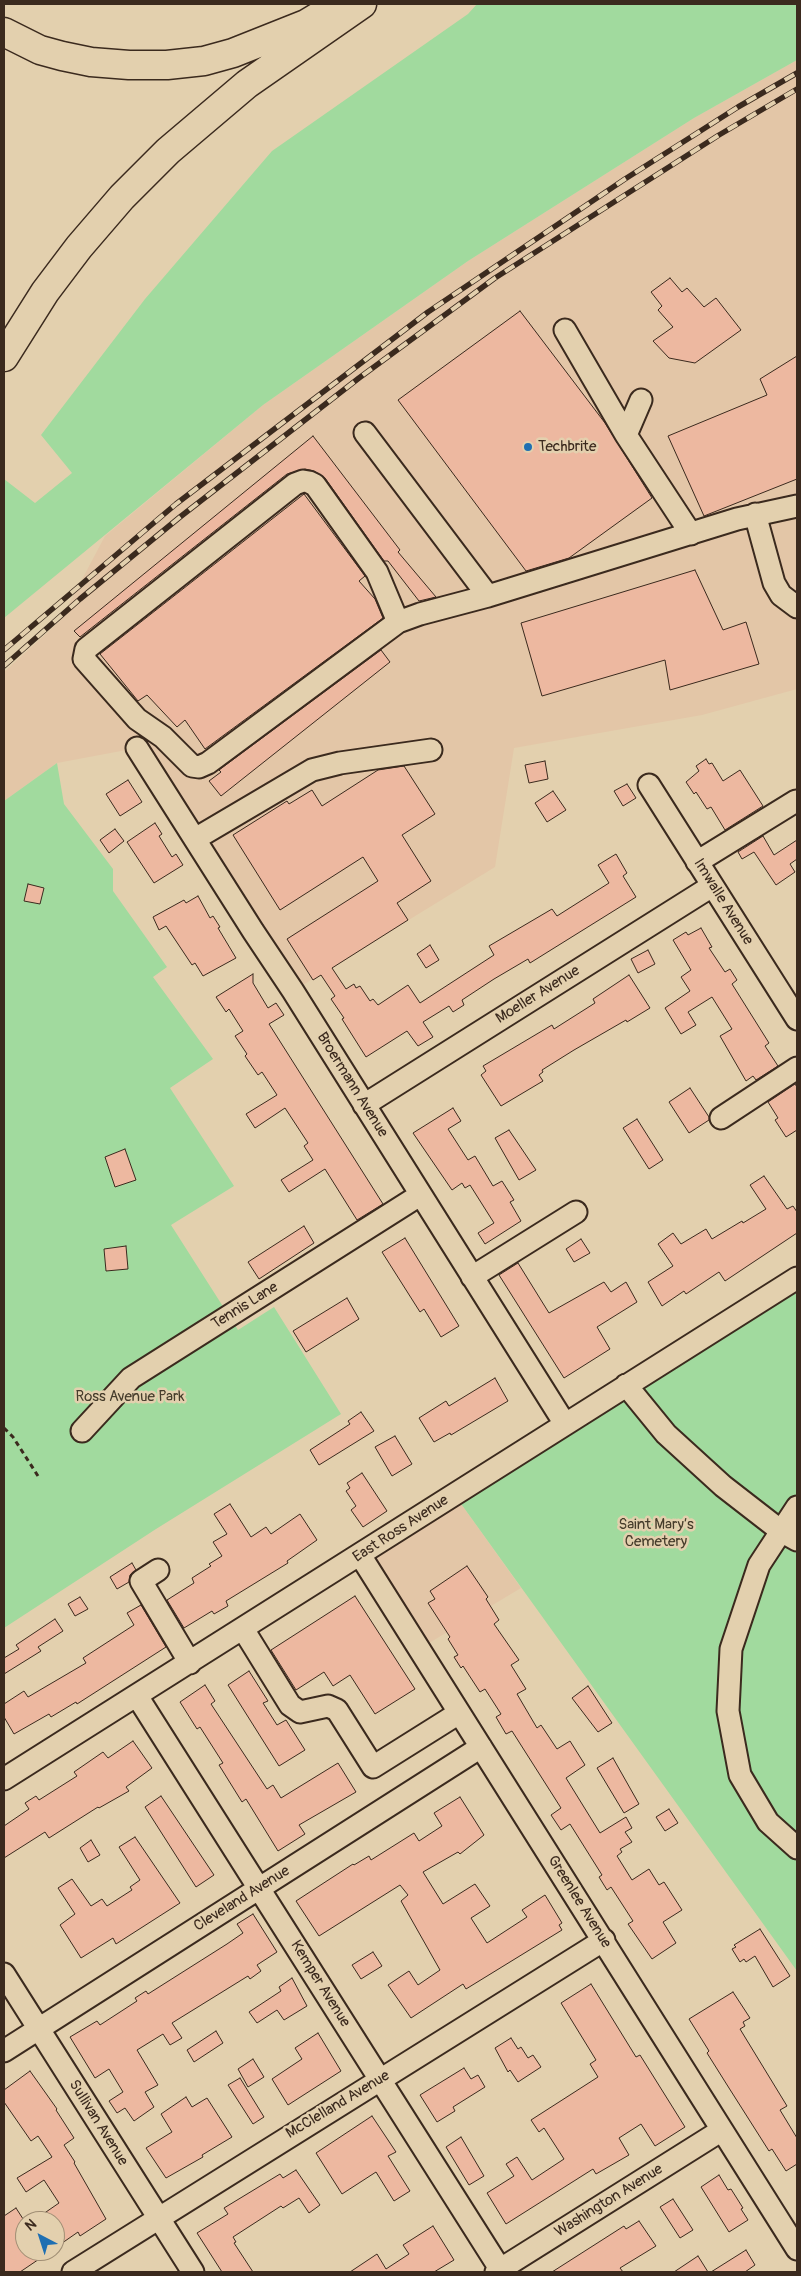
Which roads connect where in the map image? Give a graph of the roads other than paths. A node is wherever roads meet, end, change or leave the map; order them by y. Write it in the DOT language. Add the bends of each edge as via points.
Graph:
graph roads {
  1 [pos="339,4"];
  2 [pos="362,4"];
  3 [pos="4,32"];
  4 [pos="565,330"];
  5 [pos="4,357"];
  6 [pos="641,400"];
  7 [pos="365,433"];
  8 [pos="626,434"];
  9 [pos="797,506"];
  10 [pos="746,517"];
  11 [pos="691,534"];
  12 [pos="488,596"];
  13 [pos="797,607"];
  14 [pos="398,622"];
  15 [pos="137,748"];
  16 [pos="431,750"];
  17 [pos="649,785"];
  18 [pos="796,801"];
  19 [pos="195,839"];
  20 [pos="697,862"];
  21 [pos="712,886"];
  22 [pos="797,1018"];
  23 [pos="797,1068"];
  24 [pos="364,1104"];
  25 [pos="722,1118"];
  26 [pos="420,1196"];
  27 [pos="576,1212"];
  28 [pos="472,1277"];
  29 [pos="797,1278"];
  30 [pos="626,1386"];
  31 [pos="565,1424"];
  32 [pos="82,1430"];
  33 [pos="797,1507"];
  34 [pos="789,1536"];
  35 [pos="360,1555"];
  36 [pos="158,1570"];
  37 [pos="243,1629"];
  38 [pos="190,1663"];
  39 [pos="137,1696"];
  40 [pos="459,1713"];
  41 [pos="481,1747"];
  42 [pos="4,1779"];
  43 [pos="797,1848"];
  44 [pos="260,1888"];
  45 [pos="604,1940"];
  46 [pos="4,1974"];
  47 [pos="38,2029"];
  48 [pos="4,2051"];
  49 [pos="380,2080"];
  50 [pos="722,2130"];
  51 [pos="158,2218"];
  52 [pos="797,2249"];
  53 [pos="500,2271"];
  54 [pos="73,2272"];
  55 [pos="193,2272"];
  1 -- 3 [label="highway" via="306,24 233,53 204,61 167,65 91,62 40,50"];
  2 -- 5 [label="highway" via="247,84 168,151 79,247 45,292"];
  4 -- 8 [label="street"];
  6 -- 8 [label="street"];
  7 -- 12 [label="street"];
  8 -- 11 [label="street"];
  9 -- 10 [label="street"];
  10 -- 11 [label="street"];
  10 -- 13 [label="street" via="774,583 781,595"];
  11 -- 12 [label="street"];
  12 -- 14 [label="street"];
  14 -- 14 [label="street" via="377,572 315,485 303,481 295,484 86,649 84,659 137,719 163,737 192,766 199,767"];
  15 -- 19 [label="street, Broermann Avenue"];
  16 -- 19 [label="street" via="312,770"];
  17 -- 20 [label="street, Imwalle Avenue"];
  18 -- 20 [label="street"];
  19 -- 24 [label="street, Broermann Avenue"];
  20 -- 21 [label="street, Imwalle Avenue"];
  21 -- 22 [label="street, Imwalle Avenue"];
  21 -- 24 [label="street, Moeller Avenue"];
  23 -- 25 [label="street"];
  24 -- 26 [label="street, Broermann Avenue"];
  26 -- 28 [label="street, Broermann Avenue"];
  26 -- 32 [label="street, Tennis Lane" via="131,1378"];
  27 -- 28 [label="street"];
  28 -- 31 [label="street, Broermann Avenue"];
  29 -- 30 [label="street, East Ross Avenue"];
  30 -- 31 [label="street, East Ross Avenue"];
  30 -- 34 [label="street" via="666,1434 722,1486"];
  31 -- 35 [label="street, East Ross Avenue"];
  33 -- 34 [label="street"];
  34 -- 43 [label="street" via="759,1565 731,1649 728,1711 740,1775 768,1822"];
  35 -- 37 [label="street, East Ross Avenue"];
  35 -- 40 [label="street, Greenlee Avenue"];
  36 -- 38 [label="street" via="141,1581"];
  37 -- 38 [label="street, East Ross Avenue"];
  37 -- 40 [label="street" via="290,1705 300,1712 328,1706 337,1710 373,1767"];
  38 -- 39 [label="street, East Ross Avenue"];
  39 -- 42 [label="street, East Ross Avenue"];
  39 -- 44 [label="street, Kemper Avenue"];
  40 -- 41 [label="street, Greenlee Avenue"];
  41 -- 44 [label="street, Cleveland Avenue"];
  41 -- 45 [label="street, Greenlee Avenue"];
  44 -- 47 [label="street, Cleveland Avenue"];
  44 -- 49 [label="street, Kemper Avenue"];
  45 -- 49 [label="street, McClelland Avenue"];
  45 -- 50 [label="street, Greenlee Avenue"];
  46 -- 47 [label="street, Sullivan Avenue"];
  47 -- 48 [label="street, Cleveland Avenue"];
  47 -- 51 [label="street, Sullivan Avenue"];
  49 -- 51 [label="street, McClelland Avenue"];
  49 -- 53 [label="street, Kemper Avenue"];
  50 -- 52 [label="street, Greenlee Avenue"];
  50 -- 53 [label="street, Washington Avenue"];
  51 -- 54 [label="street, McClelland Avenue"];
  51 -- 55 [label="street, Sullivan Avenue"];
}
